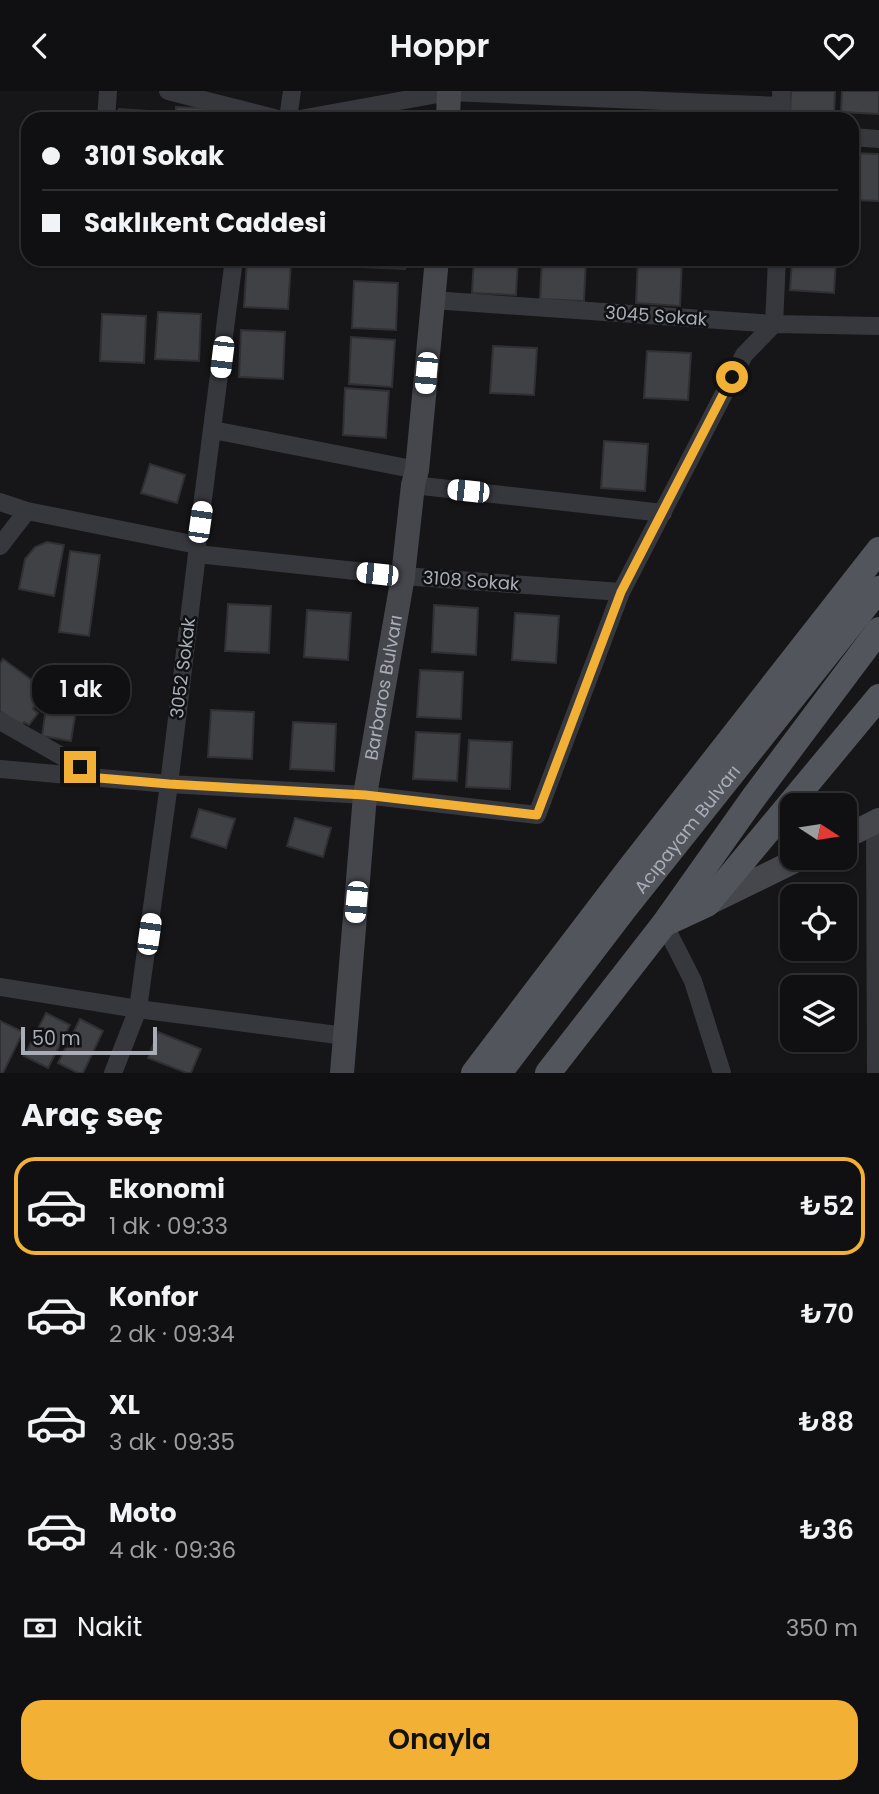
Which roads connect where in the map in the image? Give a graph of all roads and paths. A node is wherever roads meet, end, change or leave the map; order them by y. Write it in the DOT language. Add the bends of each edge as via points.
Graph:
graph roads {
  1 [pos="108,91"];
  2 [pos="168,91"];
  3 [pos="292,91"];
  4 [pos="449,92"];
  5 [pos="567,94"];
  6 [pos="781,105"];
  7 [pos="106,112"];
  8 [pos="238,112"];
  9 [pos="289,112"];
  10 [pos="339,112"];
  11 [pos="448,112"];
  12 [pos="859,138"];
  13 [pos="879,139"];
  14 [pos="233,266"];
  15 [pos="436,266"];
  16 [pos="777,266"];
  17 [pos="433,300"];
  18 [pos="774,324"];
  19 [pos="879,326"];
  20 [pos="213,431"];
  21 [pos="415,477"];
  22 [pos="0,502"];
  23 [pos="27,511"];
  24 [pos="663,513"];
  25 [pos="0,546"];
  26 [pos="197,549"];
  27 [pos="879,550"];
  28 [pos="403,576"];
  29 [pos="879,589"];
  30 [pos="621,592"];
  31 [pos="879,630"];
  32 [pos="879,697"];
  33 [pos="0,722"];
  34 [pos="0,769"];
  35 [pos="99,778"];
  36 [pos="169,784"];
  37 [pos="365,795"];
  38 [pos="877,821"];
  39 [pos="858,830"];
  40 [pos="780,868"];
  41 [pos="707,904"];
  42 [pos="664,923"];
  43 [pos="0,987"];
  44 [pos="138,1009"];
  45 [pos="345,1036"];
  46 [pos="113,1073"];
  47 [pos="342,1073"];
  48 [pos="474,1073"];
  49 [pos="499,1073"];
  50 [pos="548,1073"];
  51 [pos="567,1073"];
  52 [pos="722,1073"];
  53 [pos="876,1073"];
  1 -- 7 [label="street"];
  2 -- 8 [label="street"];
  3 -- 9 [label="street"];
  4 -- 5 [label="street"];
  4 -- 10 [label="street"];
  4 -- 11 [label="street"];
  5 -- 6 [label="street"];
  12 -- 13 [label="street"];
  14 -- 20 [label="street, 3052 Sokak"];
  15 -- 17 [label="street, Barbaros Bulvarı"];
  16 -- 18 [label="street"];
  17 -- 18 [label="street, 3045 Sokak"];
  17 -- 21 [label="street, Barbaros Bulvarı"];
  18 -- 19 [label="street, 3045 Sokak"];
  18 -- 24 [label="street" via="744,355"];
  20 -- 21 [label="street"];
  20 -- 26 [label="street, 3052 Sokak"];
  21 -- 24 [label="street"];
  21 -- 28 [label="street, Barbaros Bulvarı"];
  22 -- 23 [label="street, 3108 Sokak"];
  23 -- 25 [label="street"];
  23 -- 26 [label="street, 3108 Sokak"];
  24 -- 30 [label="street"];
  26 -- 28 [label="street, 3108 Sokak"];
  26 -- 36 [label="street, 3052 Sokak"];
  27 -- 48 [label="main road"];
  28 -- 30 [label="street, 3108 Sokak"];
  28 -- 37 [label="street, Barbaros Bulvarı"];
  29 -- 49 [label="main road, Acıpayam Bulvarı"];
  30 -- 37 [label="street" via="537,815"];
  31 -- 42 [label="main road, Acıpayam Bulvarı"];
  32 -- 41 [label="main road"];
  33 -- 35 [label="street"];
  34 -- 35 [label="street"];
  35 -- 36 [label="street"];
  36 -- 37 [label="street"];
  36 -- 44 [label="street, 3052 Sokak"];
  37 -- 45 [label="street, Barbaros Bulvarı"];
  38 -- 39 [label="street"];
  38 -- 53 [label="street"];
  40 -- 41 [label="street"];
  41 -- 42 [label="main road"];
  42 -- 50 [label="main road, Acıpayam Bulvarı"];
  42 -- 51 [label="main road"];
  42 -- 52 [label="street" via="693,981"];
  43 -- 44 [label="street"];
  44 -- 45 [label="street"];
  44 -- 46 [label="street, 3052 Sokak"];
  45 -- 47 [label="street, Barbaros Bulvarı"];
}
